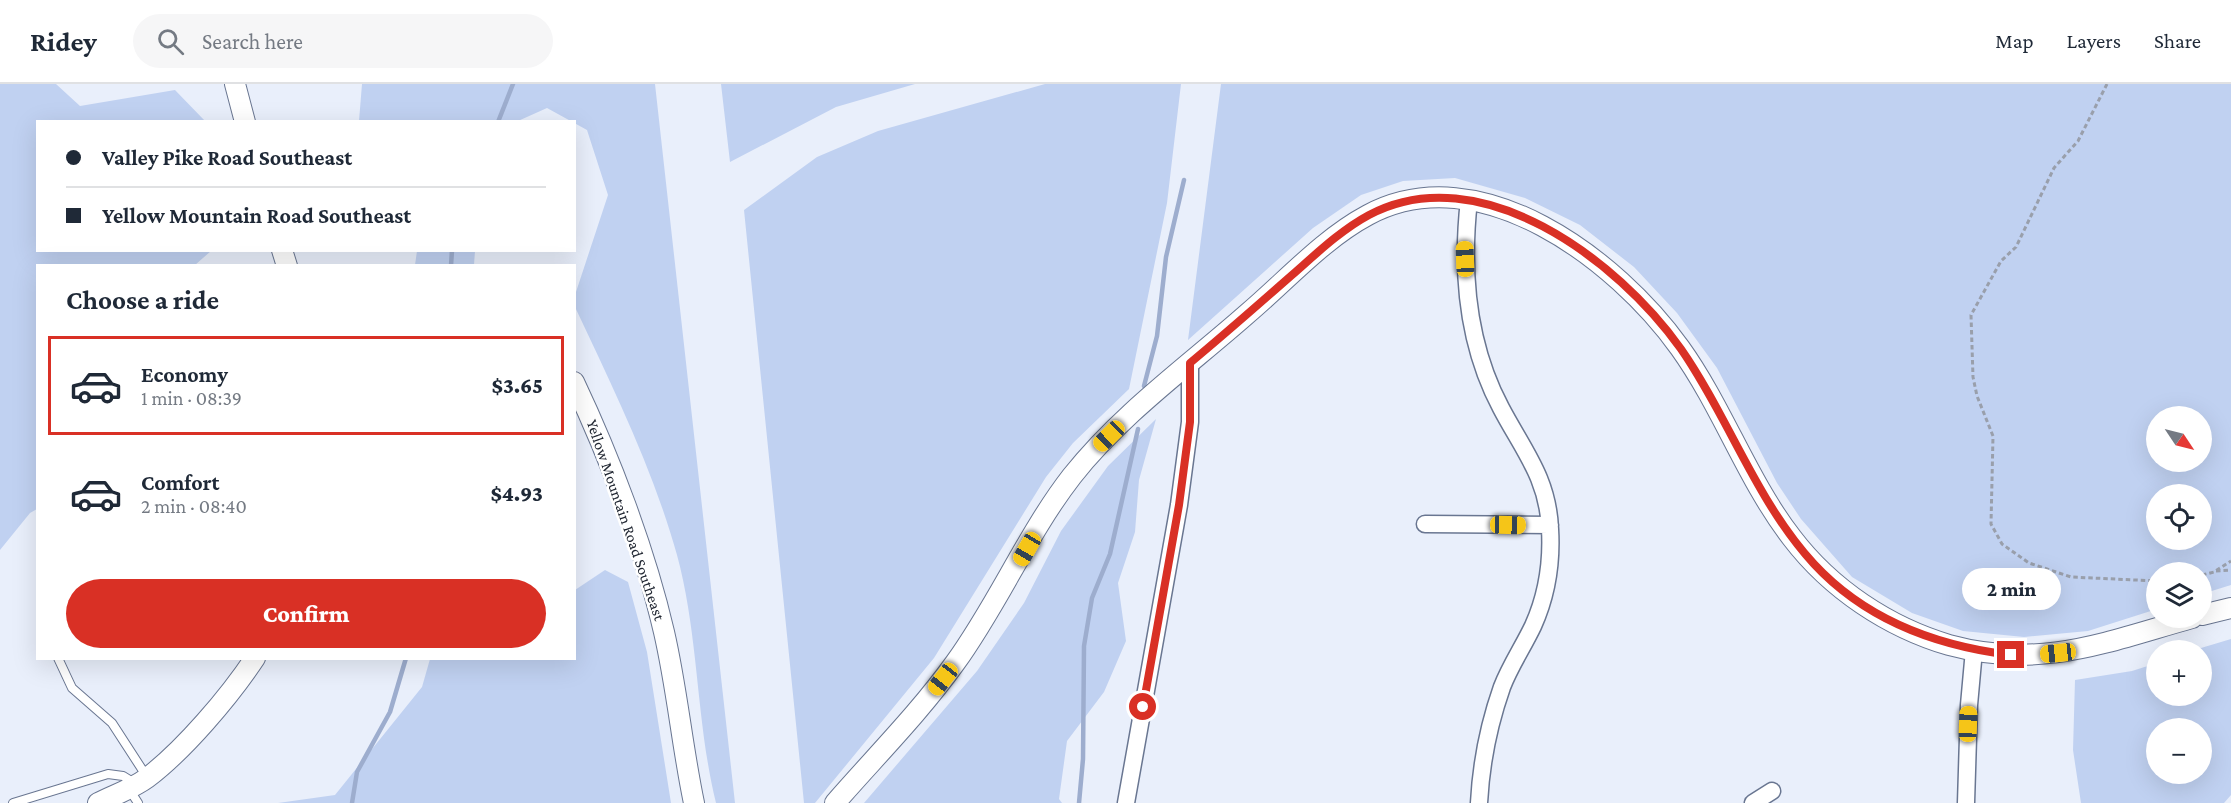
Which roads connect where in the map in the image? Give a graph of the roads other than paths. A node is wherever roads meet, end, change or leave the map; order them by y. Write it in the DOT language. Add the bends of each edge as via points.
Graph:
graph roads {
  1 [pos="235,84"];
  2 [pos="244,120"];
  3 [pos="1470,200"];
  4 [pos="1190,363"];
  5 [pos="576,387"];
  6 [pos="1425,524"];
  7 [pos="1550,525"];
  8 [pos="2231,608"];
  9 [pos="2212,613"];
  10 [pos="2159,628"];
  11 [pos="1974,650"];
  12 [pos="59,660"];
  13 [pos="253,660"];
  14 [pos="138,788"];
  15 [pos="1772,790"];
  16 [pos="14,803"];
  17 [pos="98,803"];
  18 [pos="694,803"];
  19 [pos="835,803"];
  20 [pos="1126,803"];
  21 [pos="1479,803"];
  22 [pos="1753,803"];
  23 [pos="1966,803"];
  1 -- 2 [label="street"];
  3 -- 4 [label="street" via="1419,199 1369,215 1348,228"];
  3 -- 7 [label="street" via="1464,241 1466,278 1480,355 1501,409 1530,455 1542,485"];
  3 -- 11 [label="street" via="1503,208 1556,234 1596,262 1650,311 1701,381 1770,506 1793,539 1832,580 1861,604 1896,624"];
  4 -- 19 [label="street" via="1093,451 1070,478 955,664"];
  4 -- 20 [label="street" via="1190,422 1179,505"];
  5 -- 18 [label="street, Yellow Mountain Road Southeast" via="649,578 666,643"];
  6 -- 7 [label="street"];
  7 -- 21 [label="street" via="1544,598 1511,667 1491,723"];
  8 -- 9 [label="street"];
  10 -- 11 [label="street" via="2071,652 2011,655"];
  11 -- 23 [label="street"];
  12 -- 14 [label="lane" via="72,688 112,723"];
  13 -- 14 [label="street" via="219,705"];
  14 -- 16 [label="lane" via="123,776 108,774"];
  14 -- 17 [label="street"];
  15 -- 22 [label="street"];
}
